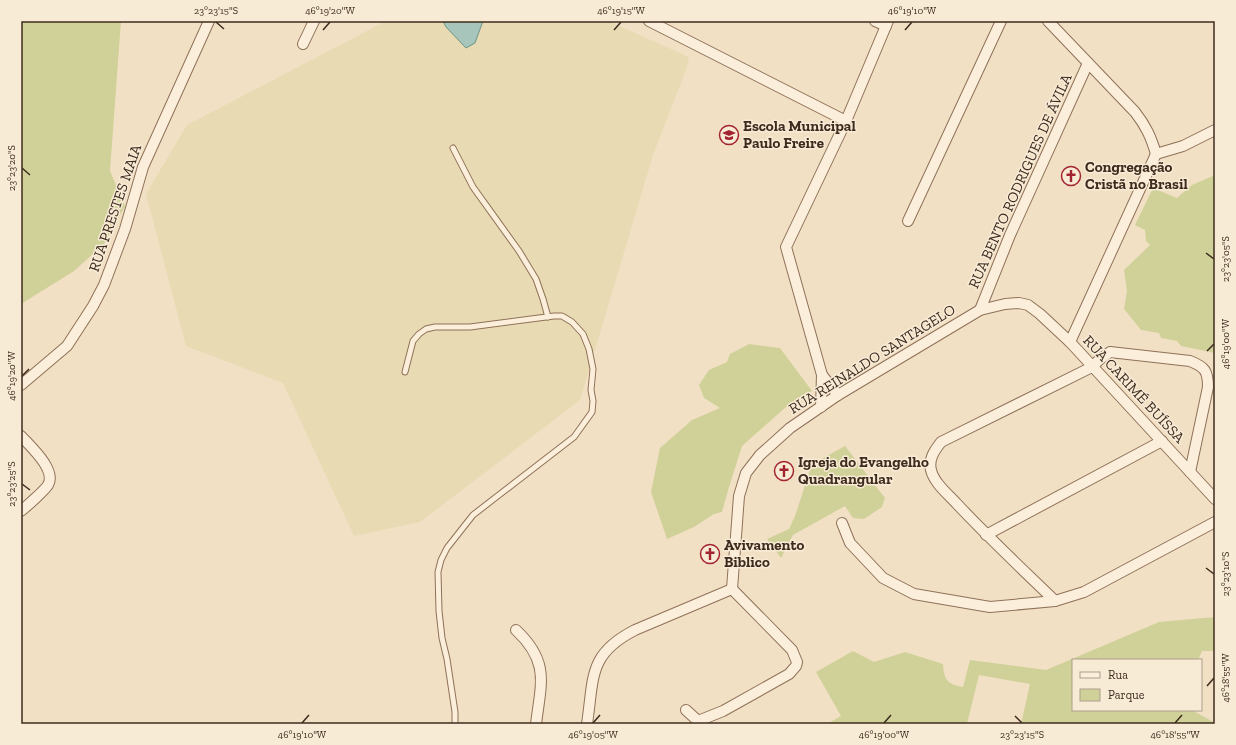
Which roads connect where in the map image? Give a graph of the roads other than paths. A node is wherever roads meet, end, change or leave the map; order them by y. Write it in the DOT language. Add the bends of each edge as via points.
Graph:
graph roads {
  1 [pos="209,21"];
  2 [pos="314,21"];
  3 [pos="648,21"];
  4 [pos="875,21"];
  5 [pos="1001,21"];
  6 [pos="1048,21"];
  7 [pos="887,24"];
  8 [pos="303,44"];
  9 [pos="1088,63"];
  10 [pos="846,121"];
  11 [pos="1215,130"];
  12 [pos="453,148"];
  13 [pos="1156,154"];
  14 [pos="908,220"];
  15 [pos="1028,305"];
  16 [pos="980,310"];
  17 [pos="548,317"];
  18 [pos="1070,342"];
  19 [pos="1092,367"];
  20 [pos="405,372"];
  21 [pos="822,375"];
  22 [pos="21,385"];
  23 [pos="838,395"];
  24 [pos="821,406"];
  25 [pos="21,436"];
  26 [pos="1162,441"];
  27 [pos="1190,472"];
  28 [pos="1215,499"];
  29 [pos="21,511"];
  30 [pos="1215,522"];
  31 [pos="842,523"];
  32 [pos="986,535"];
  33 [pos="732,589"];
  34 [pos="1055,601"];
  35 [pos="516,630"];
  36 [pos="686,710"];
  37 [pos="455,724"];
  38 [pos="536,724"];
  39 [pos="587,724"];
  1 -- 22 [label="street, RUA PRESTES MAIA" via="143,167 125,229 104,285 67,346"];
  2 -- 8 [label="street"];
  3 -- 10 [label="street"];
  4 -- 7 [label="street"];
  5 -- 14 [label="street"];
  6 -- 9 [label="street"];
  7 -- 10 [label="street"];
  9 -- 13 [label="street" via="1144,123"];
  9 -- 16 [label="street, RUA BENTO RODRIGUES DE ÁVILA" via="1010,235"];
  10 -- 21 [label="street" via="786,247"];
  11 -- 13 [label="street" via="1183,146"];
  12 -- 17 [label="lane" via="473,187 536,279"];
  13 -- 18 [label="street"];
  15 -- 16 [label="street, RUA REINALDO SANTAGELO" via="1008,304"];
  15 -- 18 [label="street, RUA CARIMÉ BUÍSSA"];
  16 -- 23 [label="street, RUA REINALDO SANTAGELO"];
  17 -- 20 [label="lane" via="470,327 426,329 413,341"];
  17 -- 37 [label="lane" via="562,316 583,334 593,369 592,412 574,438 473,515 447,548 441,560 437,589"];
  18 -- 19 [label="street, RUA CARIMÉ BUÍSSA"];
  19 -- 26 [label="street, RUA CARIMÉ BUÍSSA"];
  19 -- 27 [label="street" via="1110,352 1190,361 1205,370 1208,386"];
  19 -- 32 [label="street" via="954,435 941,442 934,451 930,460 931,470 938,484"];
  21 -- 23 [label="street"];
  21 -- 24 [label="street"];
  23 -- 24 [label="street, RUA REINALDO SANTAGELO"];
  24 -- 33 [label="street, RUA REINALDO SANTAGELO" via="790,428 760,455 746,473 739,496"];
  25 -- 29 [label="street" via="39,455 50,473 49,485"];
  26 -- 27 [label="street, RUA CARIMÉ BUÍSSA"];
  26 -- 32 [label="street"];
  27 -- 28 [label="street, RUA CARIMÉ BUÍSSA"];
  30 -- 34 [label="street" via="1084,592"];
  31 -- 34 [label="street" via="850,543 883,578 914,594 990,607"];
  32 -- 34 [label="street"];
  33 -- 36 [label="street" via="792,650 798,662 789,674 723,712 698,721"];
  33 -- 39 [label="street" via="620,637 609,647 595,670"];
  35 -- 38 [label="street" via="537,656 541,668"];
}
